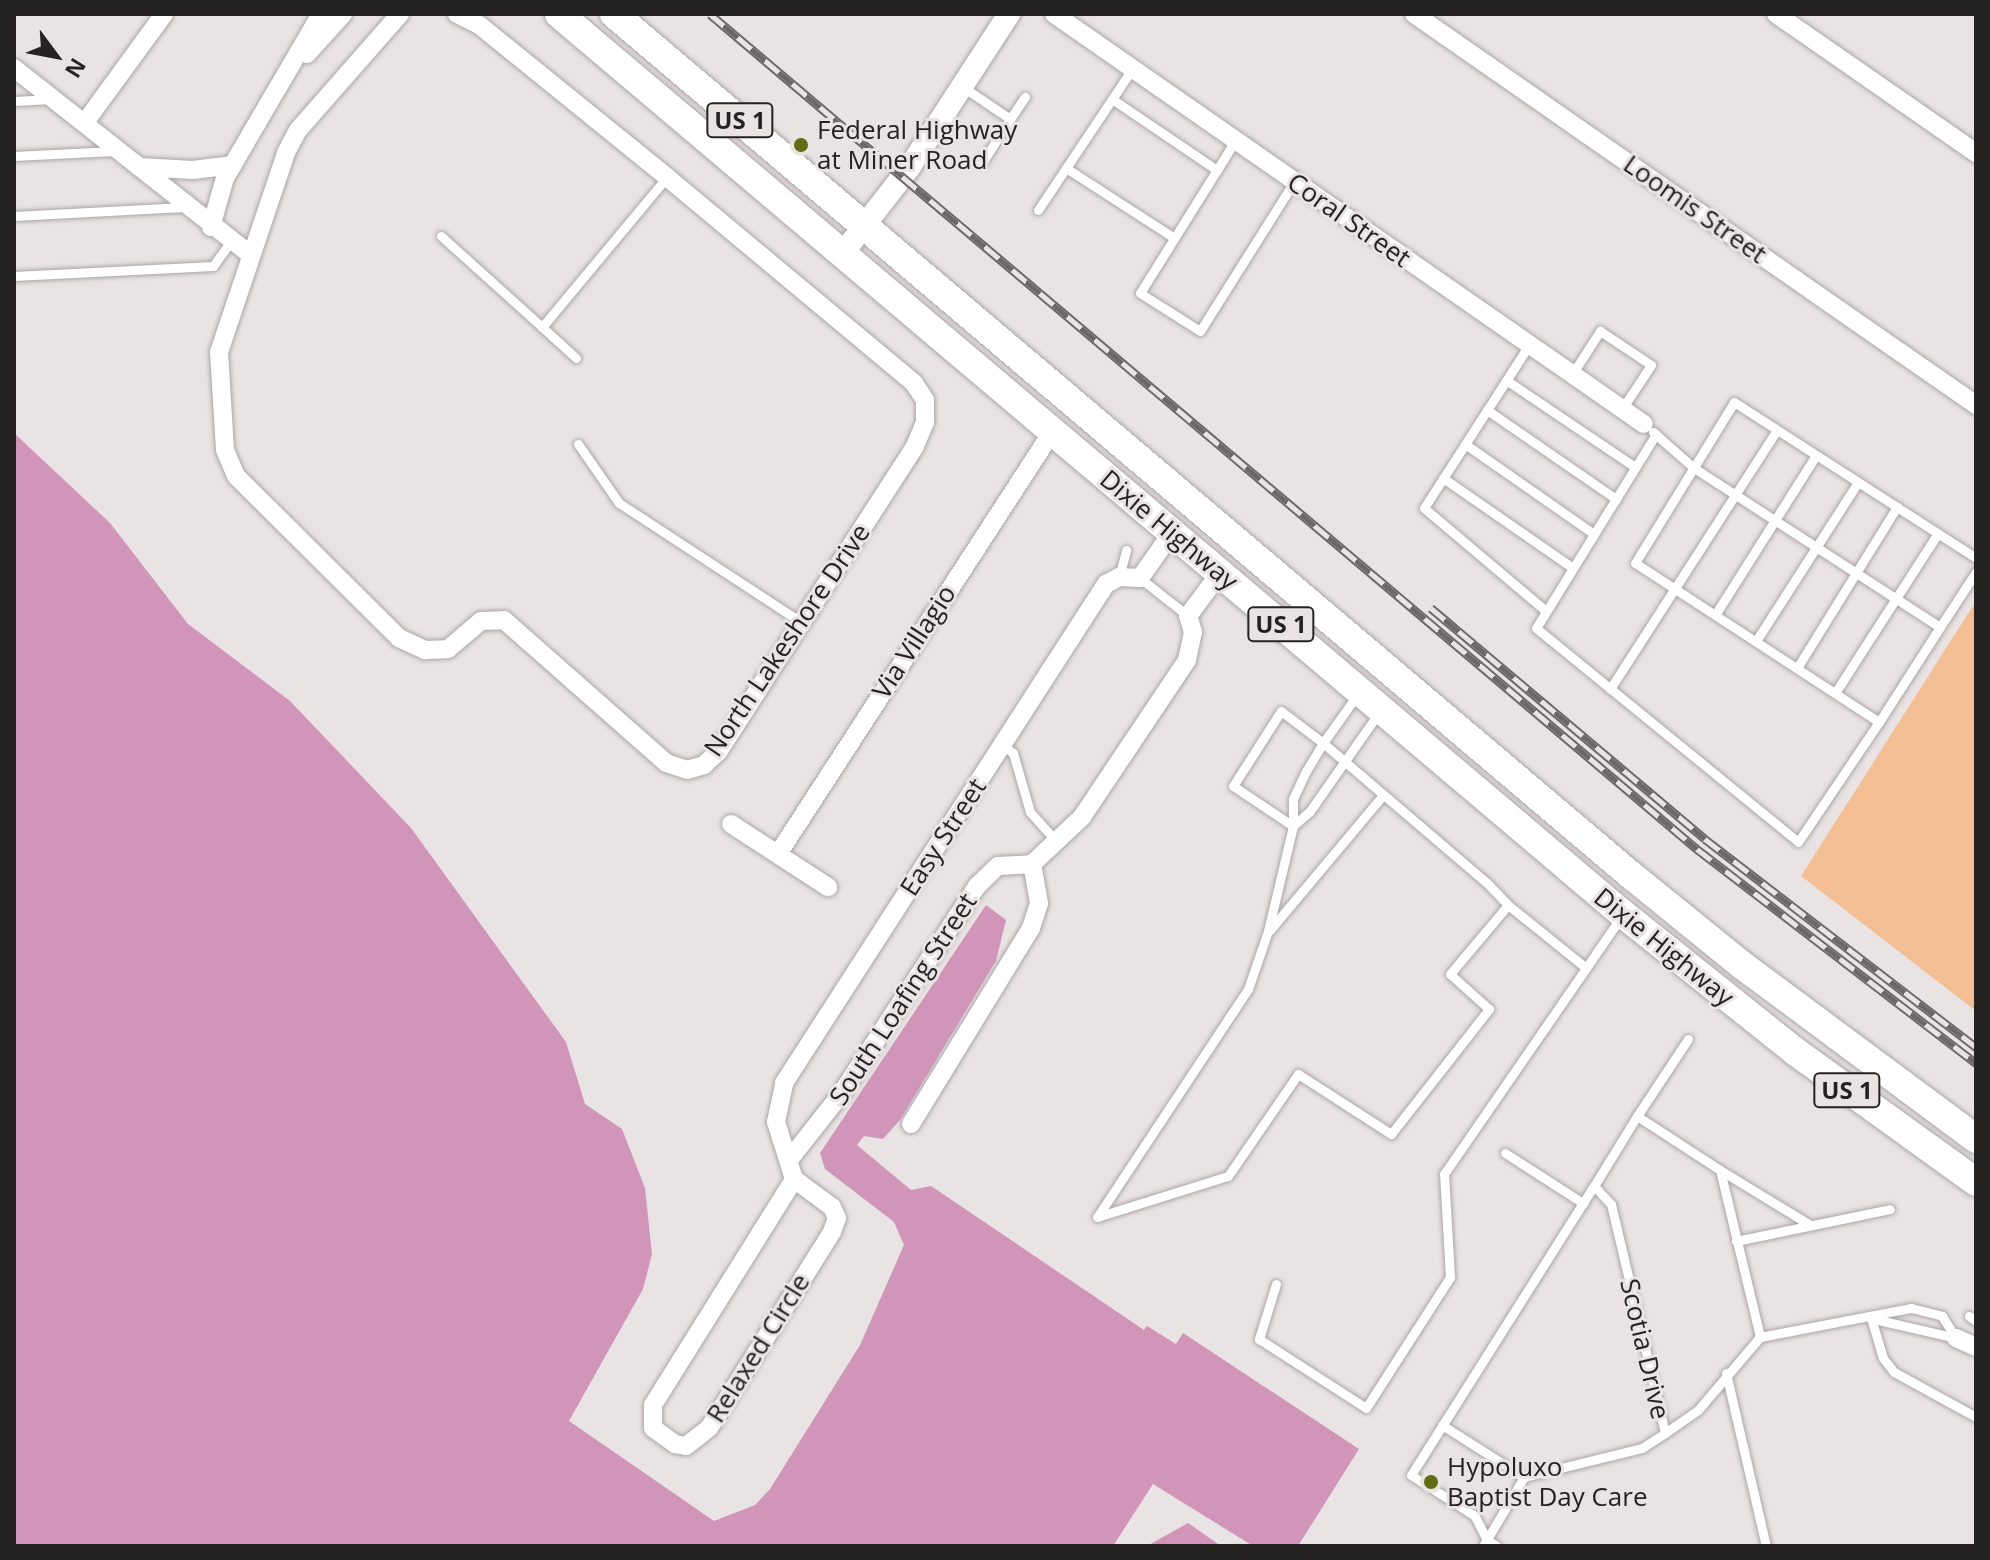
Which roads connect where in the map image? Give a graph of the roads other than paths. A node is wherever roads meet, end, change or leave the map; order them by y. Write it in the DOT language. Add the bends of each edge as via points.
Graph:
graph roads {
  1 [pos="164,14"];
  2 [pos="321,14"];
  3 [pos="343,14"];
  4 [pos="400,14"];
  5 [pos="457,14"];
  6 [pos="559,14"];
  7 [pos="614,14"];
  8 [pos="1009,14"];
  9 [pos="1054,14"];
  10 [pos="1414,14"];
  11 [pos="1776,14"];
  12 [pos="14,68"];
  13 [pos="1132,69"];
  14 [pos="283,81"];
  15 [pos="963,87"];
  16 [pos="1025,97"];
  17 [pos="54,99"];
  18 [pos="1112,99"];
  19 [pos="14,101"];
  20 [pos="1010,119"];
  21 [pos="86,121"];
  22 [pos="1235,141"];
  23 [pos="121,151"];
  24 [pos="1976,153"];
  25 [pos="14,156"];
  26 [pos="982,163"];
  27 [pos="233,165"];
  28 [pos="139,167"];
  29 [pos="1066,168"];
  30 [pos="1217,170"];
  31 [pos="667,177"];
  32 [pos="1294,182"];
  33 [pos="184,207"];
  34 [pos="1038,210"];
  35 [pos="14,216"];
  36 [pos="865,226"];
  37 [pos="211,227"];
  38 [pos="441,236"];
  39 [pos="1174,238"];
  40 [pos="231,241"];
  41 [pos="843,253"];
  42 [pos="251,255"];
  43 [pos="14,276"];
  44 [pos="542,327"];
  45 [pos="1529,345"];
  46 [pos="576,358"];
  47 [pos="1571,376"];
  48 [pos="1506,380"];
  49 [pos="1976,405"];
  50 [pos="1622,409"];
  51 [pos="1487,410"];
  52 [pos="1650,429"];
  53 [pos="1777,430"];
  54 [pos="1052,432"];
  55 [pos="578,444"];
  56 [pos="1465,444"];
  57 [pos="1816,455"];
  58 [pos="1635,467"];
  59 [pos="1694,468"];
  60 [pos="1443,478"];
  61 [pos="1858,482"];
  62 [pos="1736,494"];
  63 [pos="1616,499"];
  64 [pos="1897,507"];
  65 [pos="1775,520"];
  66 [pos="1172,533"];
  67 [pos="1938,533"];
  68 [pos="1594,534"];
  69 [pos="1816,547"];
  70 [pos="1126,550"];
  71 [pos="1976,558"];
  72 [pos="1573,568"];
  73 [pos="1976,572"];
  74 [pos="1220,573"];
  75 [pos="1856,573"];
  76 [pos="1119,577"];
  77 [pos="1140,578"];
  78 [pos="1675,589"];
  79 [pos="1896,598"];
  80 [pos="1546,611"];
  81 [pos="1715,615"];
  82 [pos="1188,616"];
  83 [pos="801,622"];
  84 [pos="1940,627"];
  85 [pos="1756,641"];
  86 [pos="1797,668"];
  87 [pos="1610,689"];
  88 [pos="1835,693"];
  89 [pos="1421,698"];
  90 [pos="1370,700"];
  91 [pos="1879,722"];
  92 [pos="1323,743"];
  93 [pos="1003,745"];
  94 [pos="1343,762"];
  95 [pos="1383,795"];
  96 [pos="731,824"];
  97 [pos="1293,826"];
  98 [pos="1057,842"];
  99 [pos="778,854"];
  100 [pos="1032,864"];
  101 [pos="828,887"];
  102 [pos="1508,905"];
  103 [pos="1623,914"];
  104 [pos="1268,931"];
  105 [pos="1742,965"];
  106 [pos="1586,968"];
  107 [pos="1720,993"];
  108 [pos="1688,1039"];
  109 [pos="1637,1116"];
  110 [pos="911,1124"];
  111 [pos="1976,1139"];
  112 [pos="1505,1153"];
  113 [pos="789,1160"];
  114 [pos="1720,1170"];
  115 [pos="794,1179"];
  116 [pos="1976,1182"];
  117 [pos="1594,1186"];
  118 [pos="1583,1203"];
  119 [pos="1890,1209"];
  120 [pos="1810,1225"];
  121 [pos="1736,1241"];
  122 [pos="1276,1284"];
  123 [pos="1871,1318"];
  124 [pos="1760,1337"];
  125 [pos="1956,1338"];
  126 [pos="1976,1347"];
  127 [pos="1726,1373"];
  128 [pos="1976,1417"];
  129 [pos="1442,1425"];
  130 [pos="1665,1433"];
  131 [pos="1524,1477"];
  132 [pos="1485,1543"];
  133 [pos="1497,1546"];
  134 [pos="1766,1546"];
  1 -- 21 [label="street"];
  2 -- 14 [label="street"];
  3 -- 14 [label="street"];
  4 -- 42 [label="street, North Lakeshore Drive" via="298,130"];
  5 -- 31 [label="street, North Lakeshore Drive" via="479,25"];
  6 -- 41 [label="main road, Dixie Highway / US 1"];
  7 -- 36 [label="main road, Dixie Highway / US 1"];
  8 -- 15 [label="street"];
  9 -- 13 [label="street, Coral Street"];
  10 -- 49 [label="street, Loomis Street"];
  11 -- 24 [label="street"];
  12 -- 17 [label="street"];
  13 -- 18 [label="lane"];
  13 -- 22 [label="street, Coral Street"];
  14 -- 27 [label="street"];
  15 -- 20 [label="lane"];
  15 -- 36 [label="street"];
  16 -- 20 [label="lane"];
  17 -- 19 [label="lane"];
  17 -- 21 [label="street"];
  18 -- 29 [label="lane"];
  18 -- 30 [label="lane"];
  20 -- 26 [label="lane"];
  21 -- 23 [label="street"];
  22 -- 30 [label="lane"];
  22 -- 32 [label="street, Coral Street"];
  23 -- 25 [label="lane"];
  23 -- 28 [label="street"];
  27 -- 28 [label="street" via="193,170"];
  27 -- 37 [label="street"];
  28 -- 33 [label="street"];
  29 -- 34 [label="lane"];
  29 -- 39 [label="lane"];
  30 -- 39 [label="lane"];
  31 -- 44 [label="lane"];
  31 -- 83 [label="street, North Lakeshore Drive" via="914,383 925,400 925,423 915,446"];
  32 -- 39 [label="lane" via="1200,331 1140,293"];
  32 -- 45 [label="street, Coral Street"];
  33 -- 35 [label="lane"];
  33 -- 37 [label="street"];
  36 -- 41 [label="street"];
  36 -- 89 [label="main road, Dixie Highway / US 1"];
  37 -- 40 [label="street"];
  38 -- 44 [label="lane"];
  40 -- 42 [label="street"];
  40 -- 43 [label="lane" via="213,266"];
  41 -- 54 [label="main road, Dixie Highway / US 1"];
  42 -- 83 [label="street, North Lakeshore Drive" via="219,352 225,450 246,490 387,630 412,645 438,650 459,643 481,621 504,620 641,744 666,763 687,770 704,765 718,752"];
  44 -- 46 [label="lane"];
  45 -- 47 [label="street, Coral Street"];
  45 -- 48 [label="lane"];
  47 -- 50 [label="street, Coral Street"];
  47 -- 50 [label="lane" via="1600,331 1651,365"];
  48 -- 51 [label="lane"];
  48 -- 58 [label="lane"];
  50 -- 52 [label="street, Coral Street"];
  51 -- 56 [label="lane"];
  51 -- 63 [label="lane"];
  52 -- 58 [label="lane"];
  52 -- 59 [label="lane"];
  53 -- 57 [label="lane"];
  53 -- 59 [label="lane" via="1734,402"];
  53 -- 62 [label="lane"];
  54 -- 66 [label="main road, Dixie Highway / US 1"];
  54 -- 99 [label="street, Via Villagio"];
  55 -- 83 [label="lane" via="619,503"];
  56 -- 60 [label="lane"];
  56 -- 68 [label="lane"];
  57 -- 61 [label="lane"];
  57 -- 65 [label="lane"];
  58 -- 63 [label="lane"];
  59 -- 62 [label="lane"];
  59 -- 78 [label="lane" via="1635,563"];
  60 -- 72 [label="lane"];
  60 -- 80 [label="lane" via="1424,508"];
  61 -- 64 [label="lane"];
  61 -- 69 [label="lane"];
  62 -- 65 [label="lane"];
  62 -- 78 [label="lane"];
  63 -- 68 [label="lane"];
  64 -- 67 [label="lane"];
  64 -- 75 [label="lane"];
  65 -- 69 [label="lane"];
  65 -- 81 [label="lane"];
  66 -- 74 [label="main road, Dixie Highway / US 1"];
  66 -- 77 [label="street"];
  67 -- 71 [label="lane"];
  67 -- 79 [label="lane"];
  68 -- 72 [label="lane"];
  69 -- 75 [label="lane"];
  69 -- 85 [label="lane"];
  70 -- 76 [label="lane"];
  72 -- 80 [label="lane"];
  73 -- 84 [label="lane"];
  74 -- 82 [label="street"];
  74 -- 90 [label="main road, Dixie Highway / US 1"];
  75 -- 79 [label="lane"];
  75 -- 86 [label="lane"];
  76 -- 77 [label="street"];
  76 -- 93 [label="street, Easy Street" via="1106,584"];
  77 -- 82 [label="lane"];
  78 -- 81 [label="lane"];
  78 -- 87 [label="lane"];
  79 -- 84 [label="lane"];
  79 -- 88 [label="lane"];
  80 -- 87 [label="lane" via="1536,628"];
  81 -- 85 [label="lane"];
  82 -- 98 [label="street" via="1193,632 1187,660 1082,817"];
  84 -- 91 [label="lane"];
  85 -- 86 [label="lane"];
  86 -- 88 [label="lane"];
  87 -- 91 [label="lane" via="1798,842"];
  88 -- 91 [label="lane"];
  89 -- 90 [label="main road"];
  89 -- 105 [label="main road, Dixie Highway / US 1"];
  90 -- 92 [label="lane"];
  90 -- 94 [label="lane"];
  90 -- 103 [label="main road, Dixie Highway / US 1"];
  92 -- 94 [label="lane"];
  92 -- 97 [label="lane" via="1293,799"];
  92 -- 97 [label="lane" via="1281,711 1233,786"];
  93 -- 98 [label="lane" via="1013,753 1030,812"];
  93 -- 113 [label="street, Easy Street" via="784,1083 776,1122"];
  94 -- 95 [label="lane"];
  94 -- 97 [label="lane" via="1310,811"];
  95 -- 102 [label="lane"];
  95 -- 104 [label="lane"];
  96 -- 99 [label="street"];
  97 -- 104 [label="lane"];
  98 -- 100 [label="street"];
  99 -- 101 [label="street"];
  100 -- 110 [label="street" via="1039,903 1031,928"];
  100 -- 113 [label="street, South Loafing Street" via="998,866 977,886 841,1094"];
  102 -- 104 [label="lane" via="1450,974 1489,1009 1391,1134 1298,1074 1228,1176 1097,1217 1248,989"];
  102 -- 106 [label="lane"];
  103 -- 106 [label="lane"];
  103 -- 107 [label="main road, Dixie Highway / US 1"];
  105 -- 107 [label="main road"];
  105 -- 111 [label="main road, Dixie Highway / US 1"];
  106 -- 122 [label="lane" via="1444,1174 1450,1277 1366,1408 1259,1339"];
  107 -- 116 [label="main road, Dixie Highway / US 1"];
  108 -- 109 [label="lane"];
  109 -- 114 [label="lane"];
  109 -- 117 [label="lane"];
  112 -- 118 [label="lane"];
  113 -- 115 [label="street, Easy Street"];
  114 -- 120 [label="lane"];
  114 -- 121 [label="lane"];
  115 -- 115 [label="street, Relaxed Circle" via="653,1405 653,1428 675,1444 686,1446 709,1428 832,1232 837,1218 832,1207"];
  117 -- 118 [label="lane"];
  117 -- 130 [label="lane, Scotia Drive" via="1611,1204"];
  118 -- 129 [label="lane"];
  119 -- 120 [label="lane"];
  120 -- 121 [label="lane"];
  121 -- 124 [label="lane"];
  123 -- 124 [label="lane"];
  123 -- 125 [label="lane"];
  123 -- 125 [label="lane" via="1911,1308 1925,1311 1942,1316"];
  123 -- 128 [label="lane" via="1883,1358 1894,1372"];
  124 -- 127 [label="lane, Scotia Drive"];
  125 -- 126 [label="street"];
  127 -- 130 [label="lane, Scotia Drive" via="1698,1410"];
  127 -- 134 [label="lane"];
  129 -- 131 [label="lane"];
  129 -- 132 [label="lane" via="1411,1475 1475,1516"];
  130 -- 131 [label="lane" via="1642,1448"];
  131 -- 132 [label="lane"];
  132 -- 133 [label="lane"];
}
